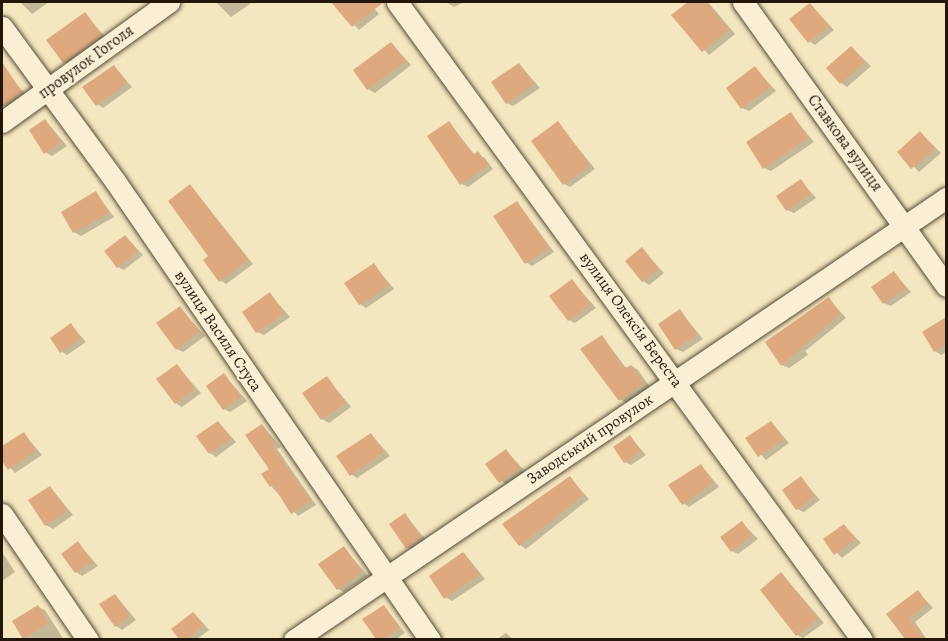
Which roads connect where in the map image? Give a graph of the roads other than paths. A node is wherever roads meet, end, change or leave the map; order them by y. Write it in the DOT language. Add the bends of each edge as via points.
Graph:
graph roads {
  1 [pos="169,2"];
  2 [pos="397,2"];
  3 [pos="743,2"];
  4 [pos="2,27"];
  5 [pos="48,90"];
  6 [pos="2,122"];
  7 [pos="946,198"];
  8 [pos="904,226"];
  9 [pos="946,286"];
  10 [pos="675,381"];
  11 [pos="2,514"];
  12 [pos="388,578"];
  13 [pos="88,639"];
  14 [pos="294,639"];
  15 [pos="430,639"];
  16 [pos="862,639"];
  1 -- 5 [label="street, провулок Гоголя"];
  2 -- 10 [label="street, вулиця Олексія Береста"];
  3 -- 8 [label="street, Ставкова вулиця"];
  4 -- 5 [label="street, вулиця Василя Стуса"];
  5 -- 6 [label="street, провулок Гоголя"];
  5 -- 12 [label="street, вулиця Василя Стуса"];
  7 -- 8 [label="street, Заводський провулок"];
  8 -- 9 [label="street, Ставкова вулиця"];
  8 -- 10 [label="street, Заводський провулок"];
  10 -- 12 [label="street, Заводський провулок"];
  10 -- 16 [label="street, вулиця Олексія Береста"];
  11 -- 13 [label="street"];
  12 -- 14 [label="street, Заводський провулок"];
  12 -- 15 [label="street, вулиця Василя Стуса"];
}
